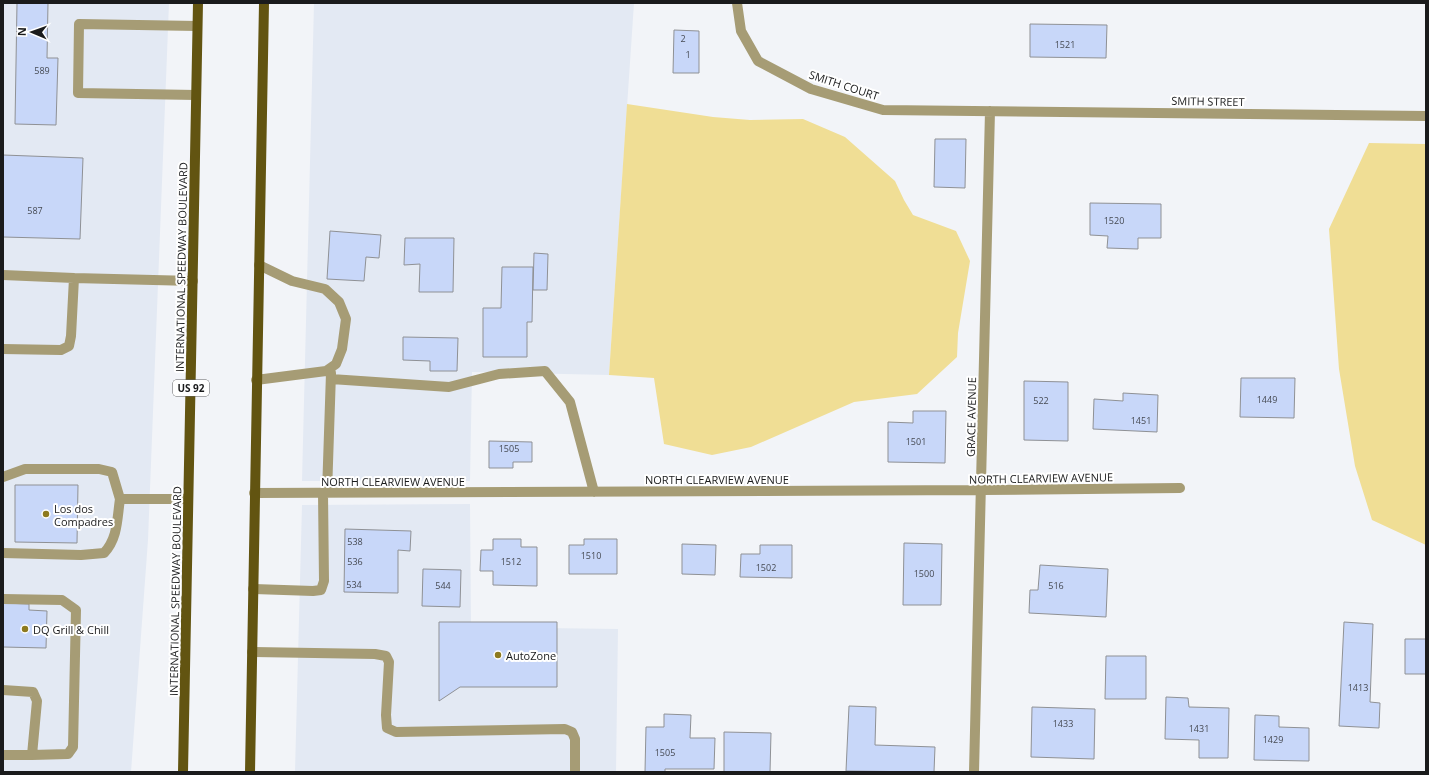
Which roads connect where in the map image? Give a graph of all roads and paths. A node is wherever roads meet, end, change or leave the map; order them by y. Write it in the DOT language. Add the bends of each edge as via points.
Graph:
graph roads {
  1 [pos="198,3"];
  2 [pos="264,3"];
  3 [pos="737,3"];
  4 [pos="197,26"];
  5 [pos="196,95"];
  6 [pos="990,111"];
  7 [pos="1426,116"];
  8 [pos="259,264"];
  9 [pos="3,275"];
  10 [pos="74,278"];
  11 [pos="193,281"];
  12 [pos="3,349"];
  13 [pos="331,368"];
  14 [pos="331,379"];
  15 [pos="256,380"];
  16 [pos="3,477"];
  17 [pos="1180,488"];
  18 [pos="982,490"];
  19 [pos="594,492"];
  20 [pos="254,493"];
  21 [pos="325,493"];
  22 [pos="120,499"];
  23 [pos="188,499"];
  24 [pos="3,553"];
  25 [pos="253,589"];
  26 [pos="3,599"];
  27 [pos="252,652"];
  28 [pos="3,690"];
  29 [pos="3,755"];
  30 [pos="32,755"];
  31 [pos="183,772"];
  32 [pos="250,772"];
  33 [pos="575,772"];
  34 [pos="974,772"];
  1 -- 4 [label="main road, INTERNATIONAL SPEEDWAY BOULEVARD / US 92"];
  2 -- 8 [label="main road"];
  3 -- 6 [label="street, SMITH COURT" via="741,31 758,61 811,89 883,110"];
  4 -- 5 [label="main road, INTERNATIONAL SPEEDWAY BOULEVARD / US 92"];
  4 -- 5 [label="street" via="79,24 78,93"];
  5 -- 11 [label="main road, INTERNATIONAL SPEEDWAY BOULEVARD / US 92"];
  6 -- 7 [label="street, SMITH STREET"];
  6 -- 18 [label="street, GRACE AVENUE"];
  8 -- 13 [label="street" via="292,281 325,289 339,302 346,319 342,349 336,364"];
  8 -- 15 [label="main road"];
  9 -- 10 [label="street"];
  10 -- 11 [label="street"];
  10 -- 12 [label="street" via="72,336 69,346 62,350"];
  11 -- 23 [label="main road, INTERNATIONAL SPEEDWAY BOULEVARD / US 92"];
  13 -- 14 [label="street"];
  13 -- 15 [label="street" via="326,371"];
  14 -- 19 [label="street" via="449,387 499,374 545,371 570,402"];
  14 -- 21 [label="street"];
  15 -- 20 [label="main road"];
  16 -- 22 [label="street" via="25,469 100,469 112,472"];
  17 -- 18 [label="street, NORTH CLEARVIEW AVENUE"];
  18 -- 19 [label="street, NORTH CLEARVIEW AVENUE"];
  18 -- 34 [label="street, GRACE AVENUE"];
  19 -- 21 [label="street, NORTH CLEARVIEW AVENUE"];
  20 -- 21 [label="street, NORTH CLEARVIEW AVENUE"];
  20 -- 25 [label="main road"];
  21 -- 25 [label="street" via="324,581 321,590"];
  22 -- 23 [label="street"];
  22 -- 24 [label="street" via="115,534 111,545 104,553"];
  23 -- 31 [label="main road, INTERNATIONAL SPEEDWAY BOULEVARD / US 92"];
  25 -- 27 [label="main road"];
  26 -- 30 [label="street" via="62,600 76,610 73,747 68,754"];
  27 -- 32 [label="main road"];
  27 -- 33 [label="street" via="386,656 389,662 387,728 396,732 565,729 572,732 575,739"];
  28 -- 30 [label="street" via="33,692 37,701"];
  29 -- 30 [label="street"];
}
